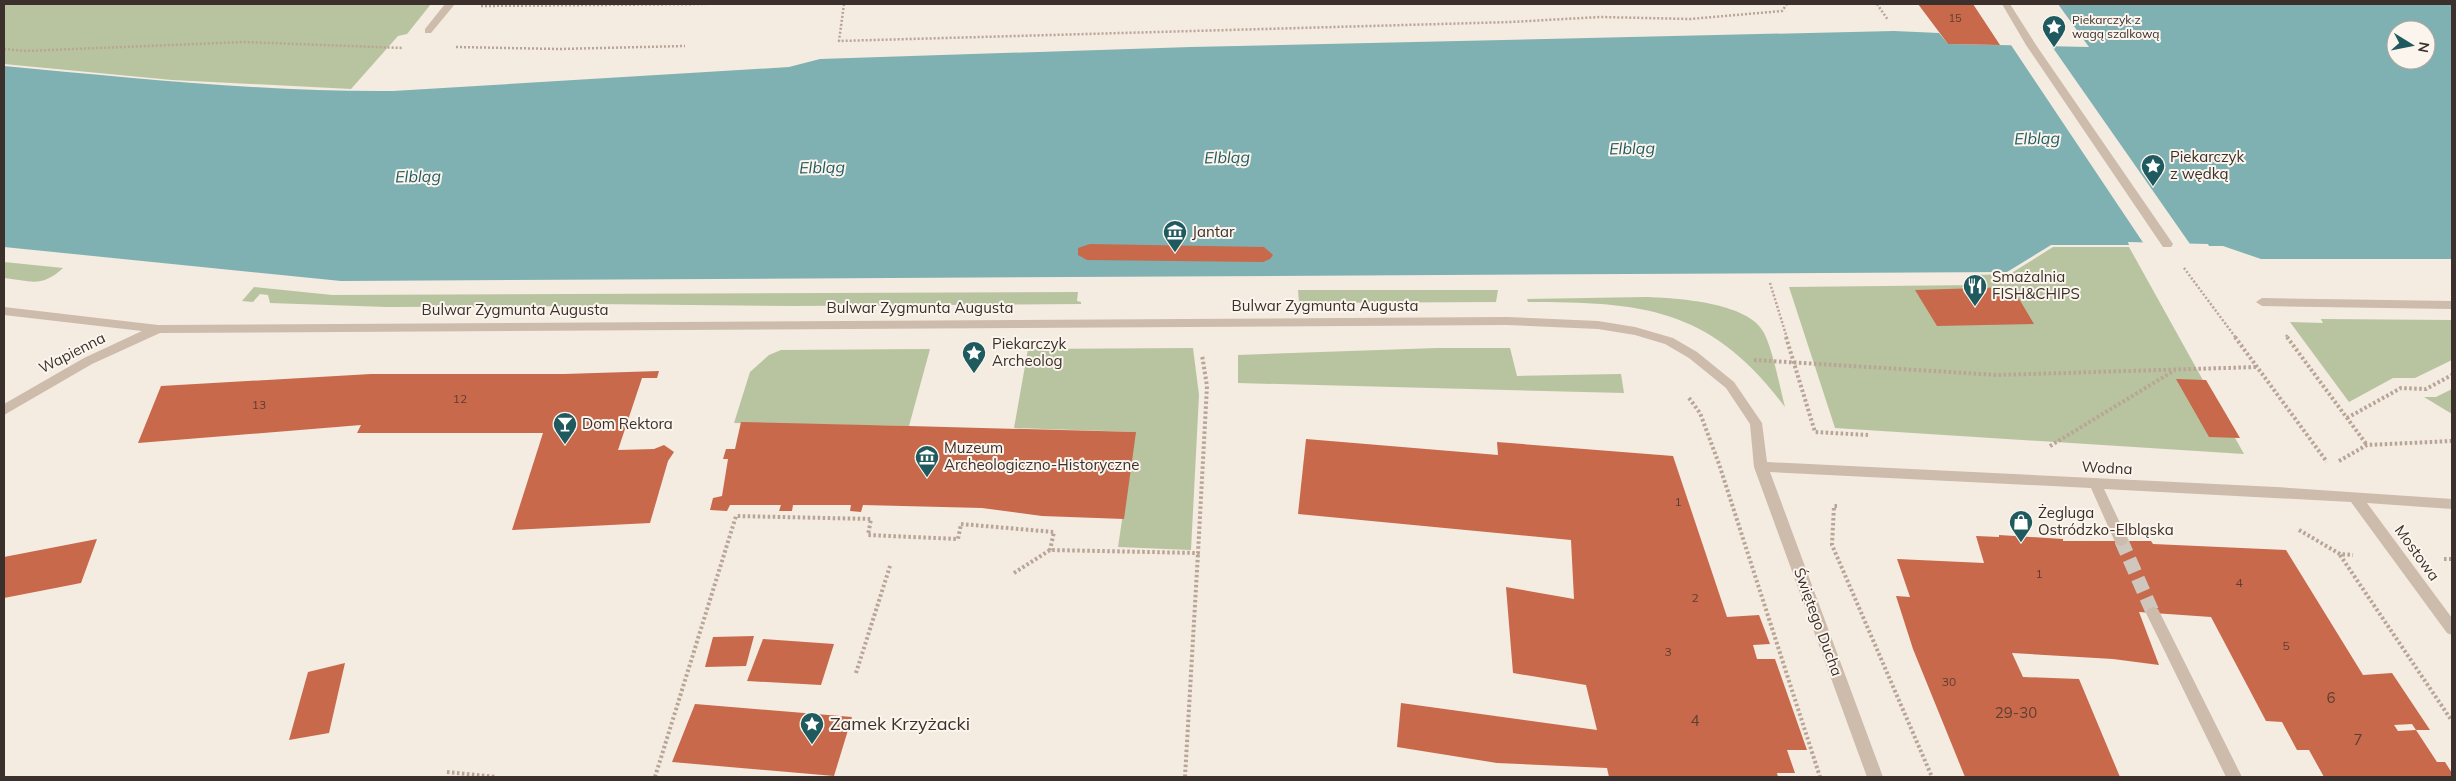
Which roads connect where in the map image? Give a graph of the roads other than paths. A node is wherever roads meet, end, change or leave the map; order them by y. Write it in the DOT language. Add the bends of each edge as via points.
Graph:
graph roads {
  1 [pos="2006,4"];
  2 [pos="448,5"];
  3 [pos="428,31"];
  4 [pos="2167,244"];
  5 [pos="2262,302"];
  6 [pos="2452,305"];
  7 [pos="4,311"];
  8 [pos="158,329"];
  9 [pos="4,410"];
  10 [pos="1761,467"];
  11 [pos="2096,483"];
  12 [pos="2355,496"];
  13 [pos="2452,504"];
  14 [pos="2121,540"];
  15 [pos="2153,613"];
  16 [pos="2452,630"];
  17 [pos="1874,777"];
  18 [pos="2234,777"];
  1 -- 4 [label="street"];
  2 -- 3 [label="street"];
  5 -- 6 [label="street"];
  7 -- 8 [label="street, Bulwar Zygmunta Augusta"];
  8 -- 9 [label="street, Wapienna" via="88,361"];
  8 -- 10 [label="street, Bulwar Zygmunta Augusta" via="1516,322 1598,325 1668,341 1693,355 1730,385 1756,423"];
  10 -- 11 [label="street, Wodna"];
  10 -- 17 [label="street, Świętego Ducha"];
  11 -- 12 [label="street, Wodna"];
  11 -- 14 [label="street"];
  12 -- 13 [label="street, Wodna"];
  12 -- 16 [label="street, Mostowa"];
  15 -- 18 [label="street"];
}
